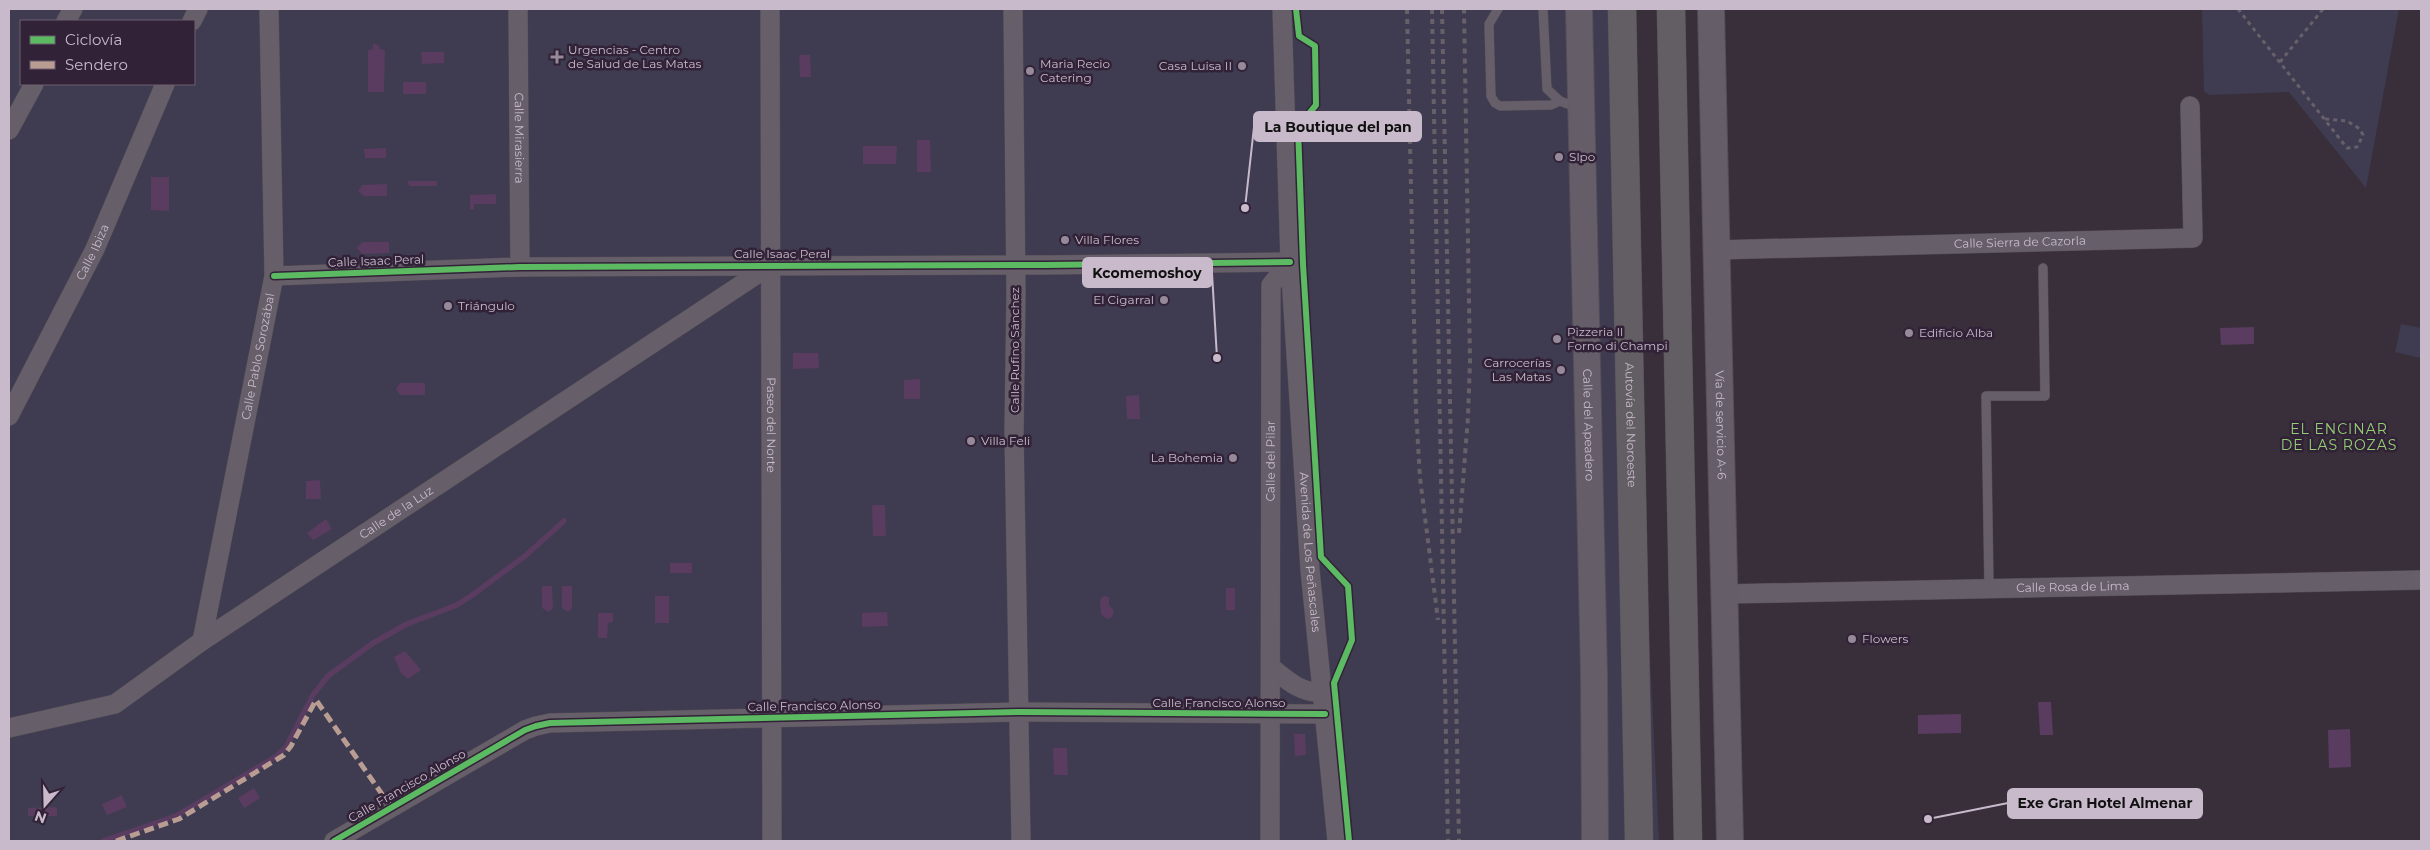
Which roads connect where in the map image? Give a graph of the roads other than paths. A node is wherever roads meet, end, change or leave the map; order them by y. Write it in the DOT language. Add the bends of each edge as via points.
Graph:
graph roads {
  1 [pos="73,9"];
  2 [pos="269,9"];
  3 [pos="518,9"];
  4 [pos="770,9"];
  5 [pos="1013,9"];
  6 [pos="1282,9"];
  7 [pos="1498,9"];
  8 [pos="1544,9"];
  9 [pos="1579,9"];
  10 [pos="1622,9"];
  11 [pos="1671,9"];
  12 [pos="1711,10"];
  13 [pos="67,20"];
  14 [pos="33,85"];
  15 [pos="166,85"];
  16 [pos="1571,105"];
  17 [pos="2190,106"];
  18 [pos="9,130"];
  19 [pos="1715,250"];
  20 [pos="1290,262"];
  21 [pos="771,265"];
  22 [pos="1015,265"];
  23 [pos="520,267"];
  24 [pos="2044,268"];
  25 [pos="274,276"];
  26 [pos="9,416"];
  27 [pos="2421,580"];
  28 [pos="1989,589"];
  29 [pos="1724,594"];
  30 [pos="202,641"];
  31 [pos="1272,668"];
  32 [pos="1322,693"];
  33 [pos="1638,698"];
  34 [pos="1020,712"];
  35 [pos="1325,714"];
  36 [pos="1269,715"];
  37 [pos="771,718"];
  38 [pos="9,728"];
  39 [pos="334,841"];
  40 [pos="772,841"];
  41 [pos="1021,841"];
  42 [pos="1270,841"];
  43 [pos="1337,841"];
  44 [pos="1594,841"];
  45 [pos="1629,841"];
  46 [pos="1639,841"];
  47 [pos="1688,841"];
  48 [pos="1730,841"];
  1 -- 13 [label="street"];
  2 -- 25 [label="street, Calle Pablo Sorozábal"];
  3 -- 23 [label="street, Calle Mirasierra"];
  4 -- 21 [label="street, Paseo del Norte"];
  5 -- 22 [label="street, Calle Rufino Sánchez"];
  6 -- 20 [label="street, Avenida de Los Peñascales"];
  7 -- 16 [label="lane" via="1489,24 1491,96 1494,103 1500,106"];
  8 -- 16 [label="lane" via="1547,89"];
  9 -- 16 [label="street, Calle del Apeadero"];
  10 -- 33 [label="highway, Autovía del Noroeste"];
  11 -- 47 [label="highway"];
  12 -- 19 [label="street, Vía de servicio A-6"];
  14 -- 18 [label="street"];
  15 -- 26 [label="street, Calle Ibiza" via="95,249"];
  16 -- 44 [label="street, Calle del Apeadero" via="1594,665"];
  17 -- 19 [label="street, Calle Sierra de Cazorla" via="2193,238"];
  19 -- 29 [label="street, Vía de servicio A-6"];
  20 -- 22 [label="street, Calle Isaac Peral"];
  20 -- 31 [label="street, Calle del Pilar" via="1271,285"];
  20 -- 32 [label="street, Avenida de Los Peñascales"];
  21 -- 22 [label="street, Calle Isaac Peral"];
  21 -- 23 [label="street, Calle Isaac Peral"];
  21 -- 30 [label="street, Calle de la Luz"];
  21 -- 37 [label="street, Paseo del Norte"];
  22 -- 34 [label="street, Calle Rufino Sánchez" via="1014,433"];
  23 -- 25 [label="street, Calle Isaac Peral"];
  24 -- 28 [label="lane" via="2045,396 1986,396"];
  25 -- 30 [label="street, Calle Pablo Sorozábal"];
  27 -- 28 [label="street, Calle Rosa de Lima"];
  28 -- 29 [label="street, Calle Rosa de Lima"];
  29 -- 48 [label="street, Vía de servicio A-6"];
  30 -- 38 [label="street, Calle de la Luz" via="115,704"];
  31 -- 32 [label="street" via="1295,688"];
  31 -- 36 [label="street, Calle del Pilar"];
  32 -- 35 [label="street, Avenida de Los Peñascales"];
  33 -- 45 [label="highway"];
  33 -- 46 [label="highway, Autovía del Noroeste"];
  34 -- 36 [label="street, Calle Francisco Alonso"];
  34 -- 37 [label="street, Calle Francisco Alonso"];
  34 -- 41 [label="street, Calle Rufino Sánchez"];
  35 -- 36 [label="street, Calle Francisco Alonso"];
  35 -- 43 [label="street, Avenida de Los Peñascales"];
  36 -- 42 [label="street, Calle del Pilar"];
  37 -- 39 [label="street, Calle Francisco Alonso" via="536,726"];
  37 -- 40 [label="street, Paseo del Norte"];
}
